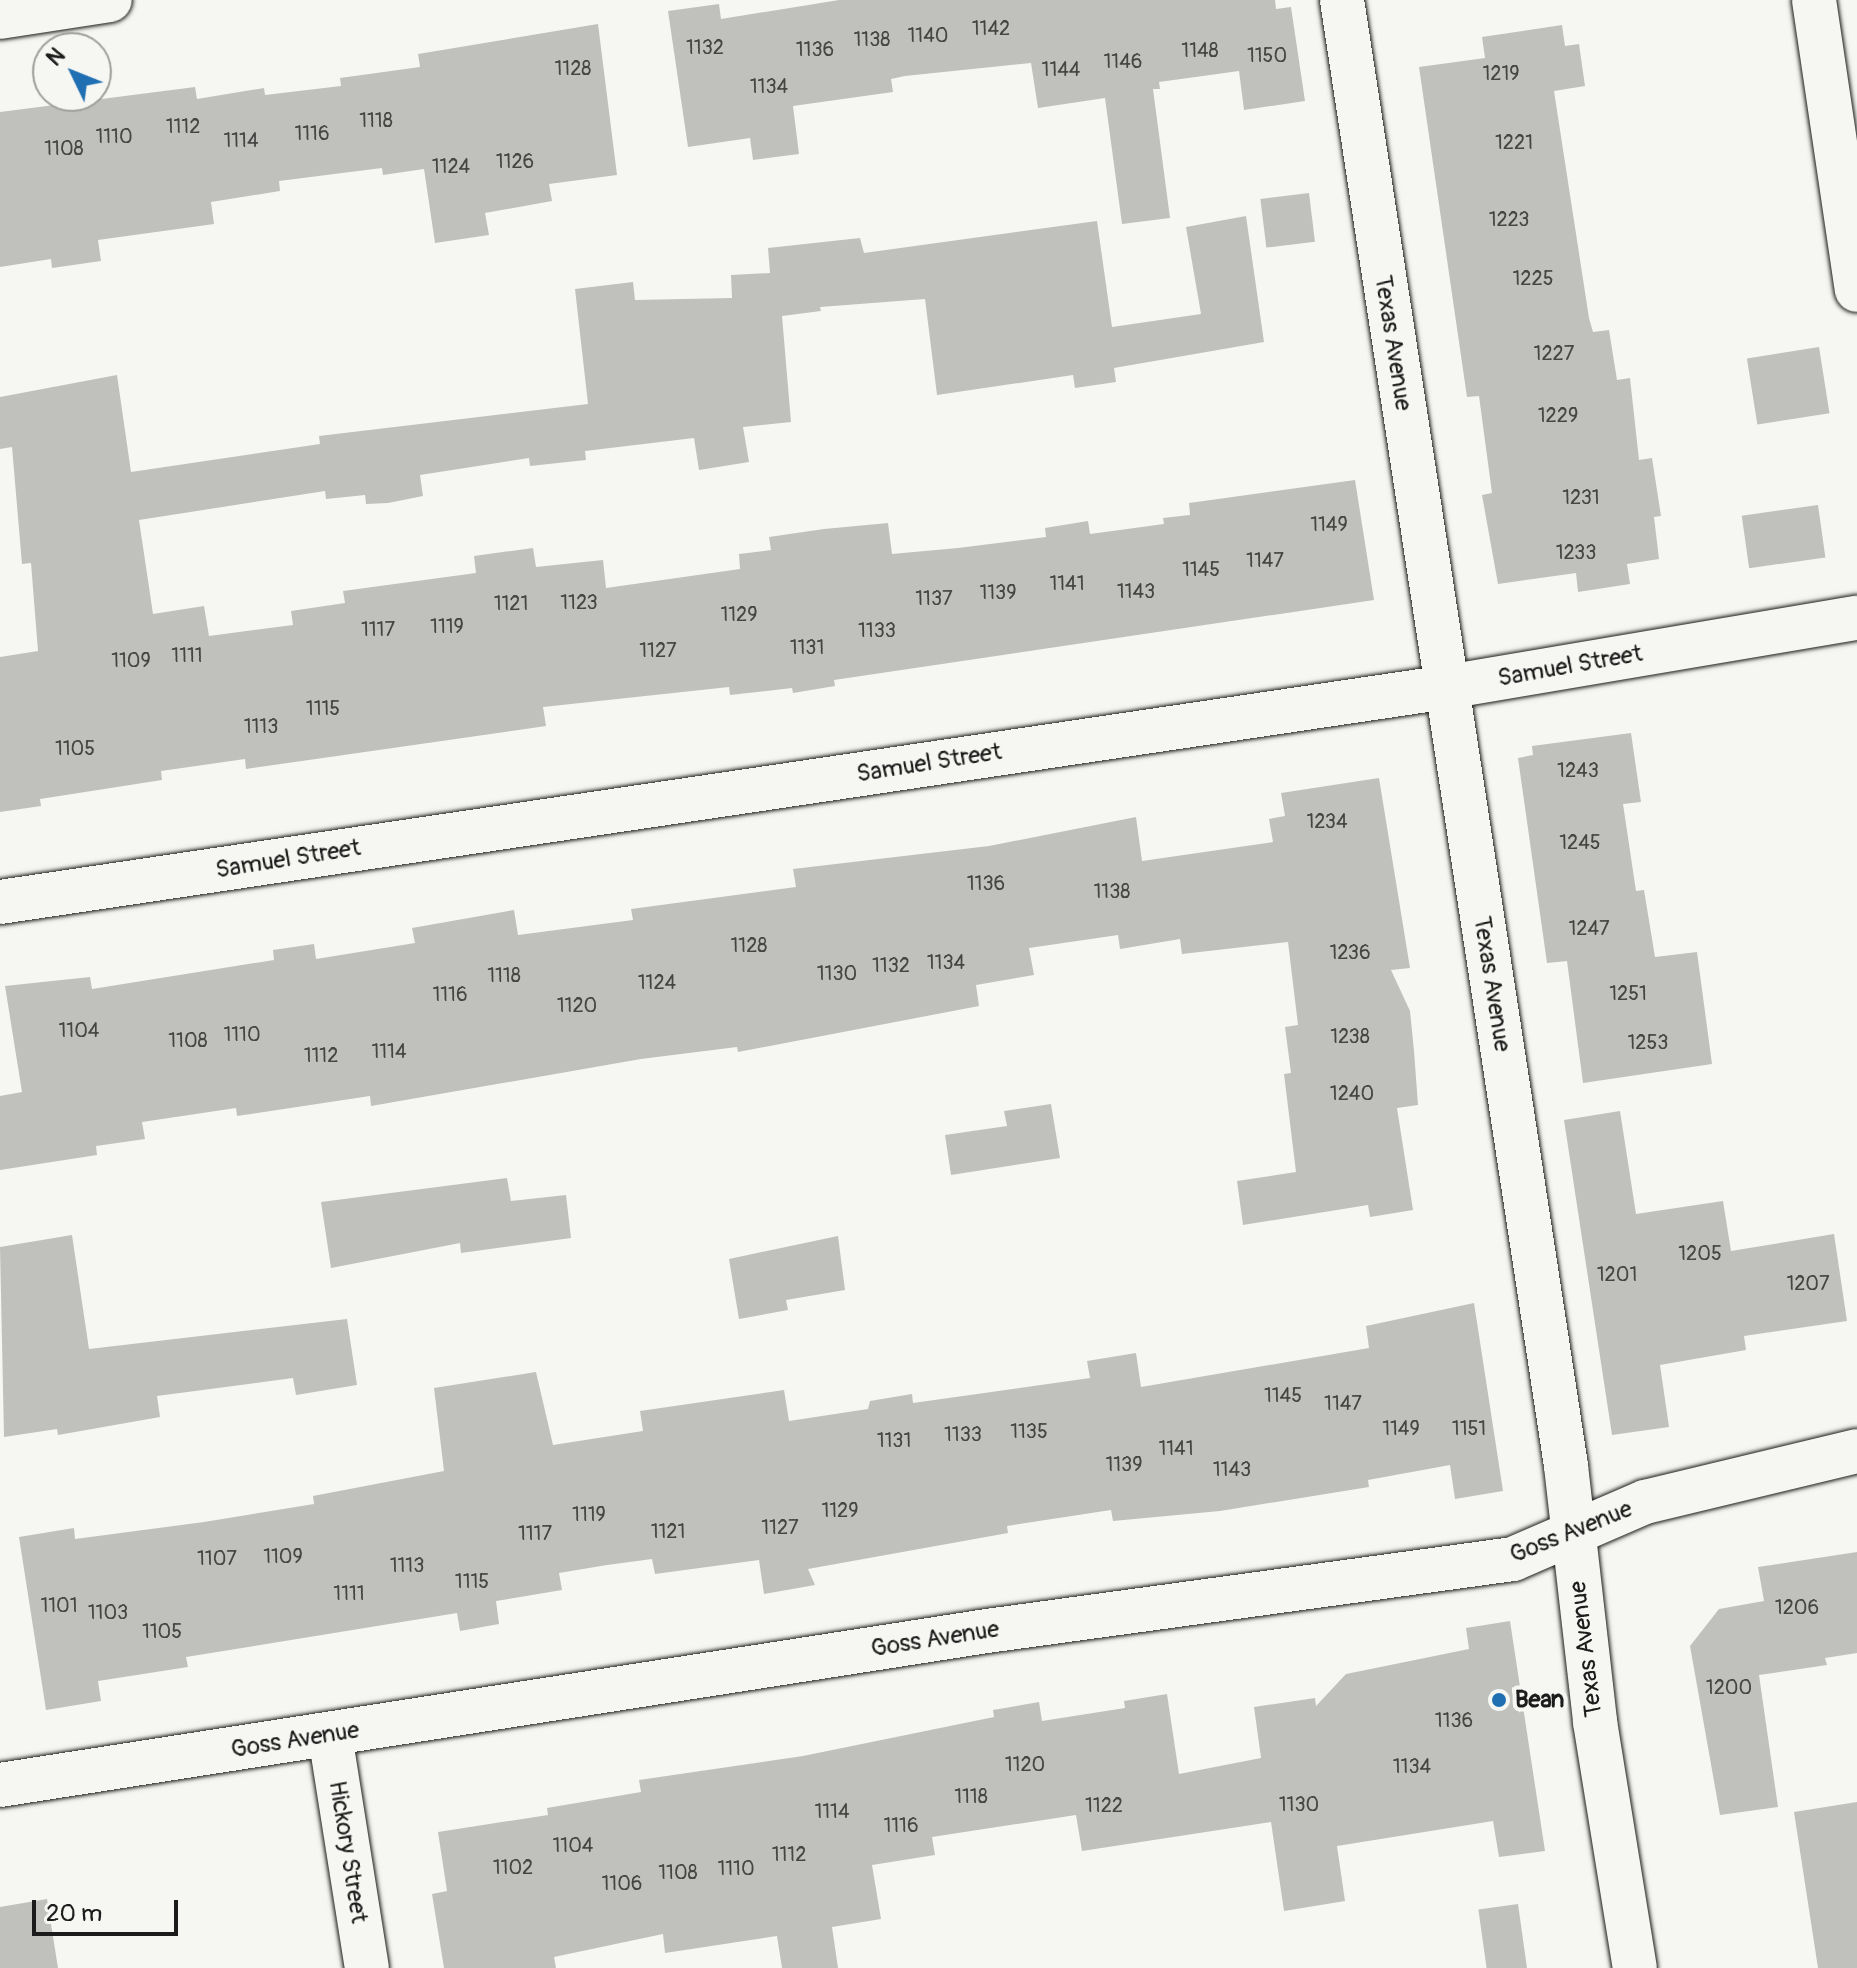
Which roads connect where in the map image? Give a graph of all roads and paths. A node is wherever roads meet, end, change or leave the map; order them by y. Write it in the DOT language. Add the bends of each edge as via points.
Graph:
graph roads {
  1 [pos="110,0"];
  2 [pos="1342,0"];
  3 [pos="1814,0"];
  4 [pos="0,17"];
  5 [pos="1857,290"];
  6 [pos="1857,618"];
  7 [pos="1447,687"];
  8 [pos="0,902"];
  9 [pos="1857,1451"];
  10 [pos="1571,1531"];
  11 [pos="330,1735"];
  12 [pos="0,1785"];
  13 [pos="367,1968"];
  14 [pos="1635,1968"];
  1 -- 4 [label="street"];
  2 -- 7 [label="street, Texas Avenue"];
  3 -- 5 [label="street"];
  6 -- 7 [label="street, Samuel Street"];
  7 -- 8 [label="street, Samuel Street"];
  7 -- 10 [label="street, Texas Avenue" via="1566,1466"];
  9 -- 10 [label="street, Goss Avenue" via="1645,1502"];
  10 -- 11 [label="street, Goss Avenue" via="1513,1559 987,1631"];
  10 -- 14 [label="street, Texas Avenue"];
  11 -- 12 [label="street, Goss Avenue"];
  11 -- 13 [label="street, Hickory Street"];
}
